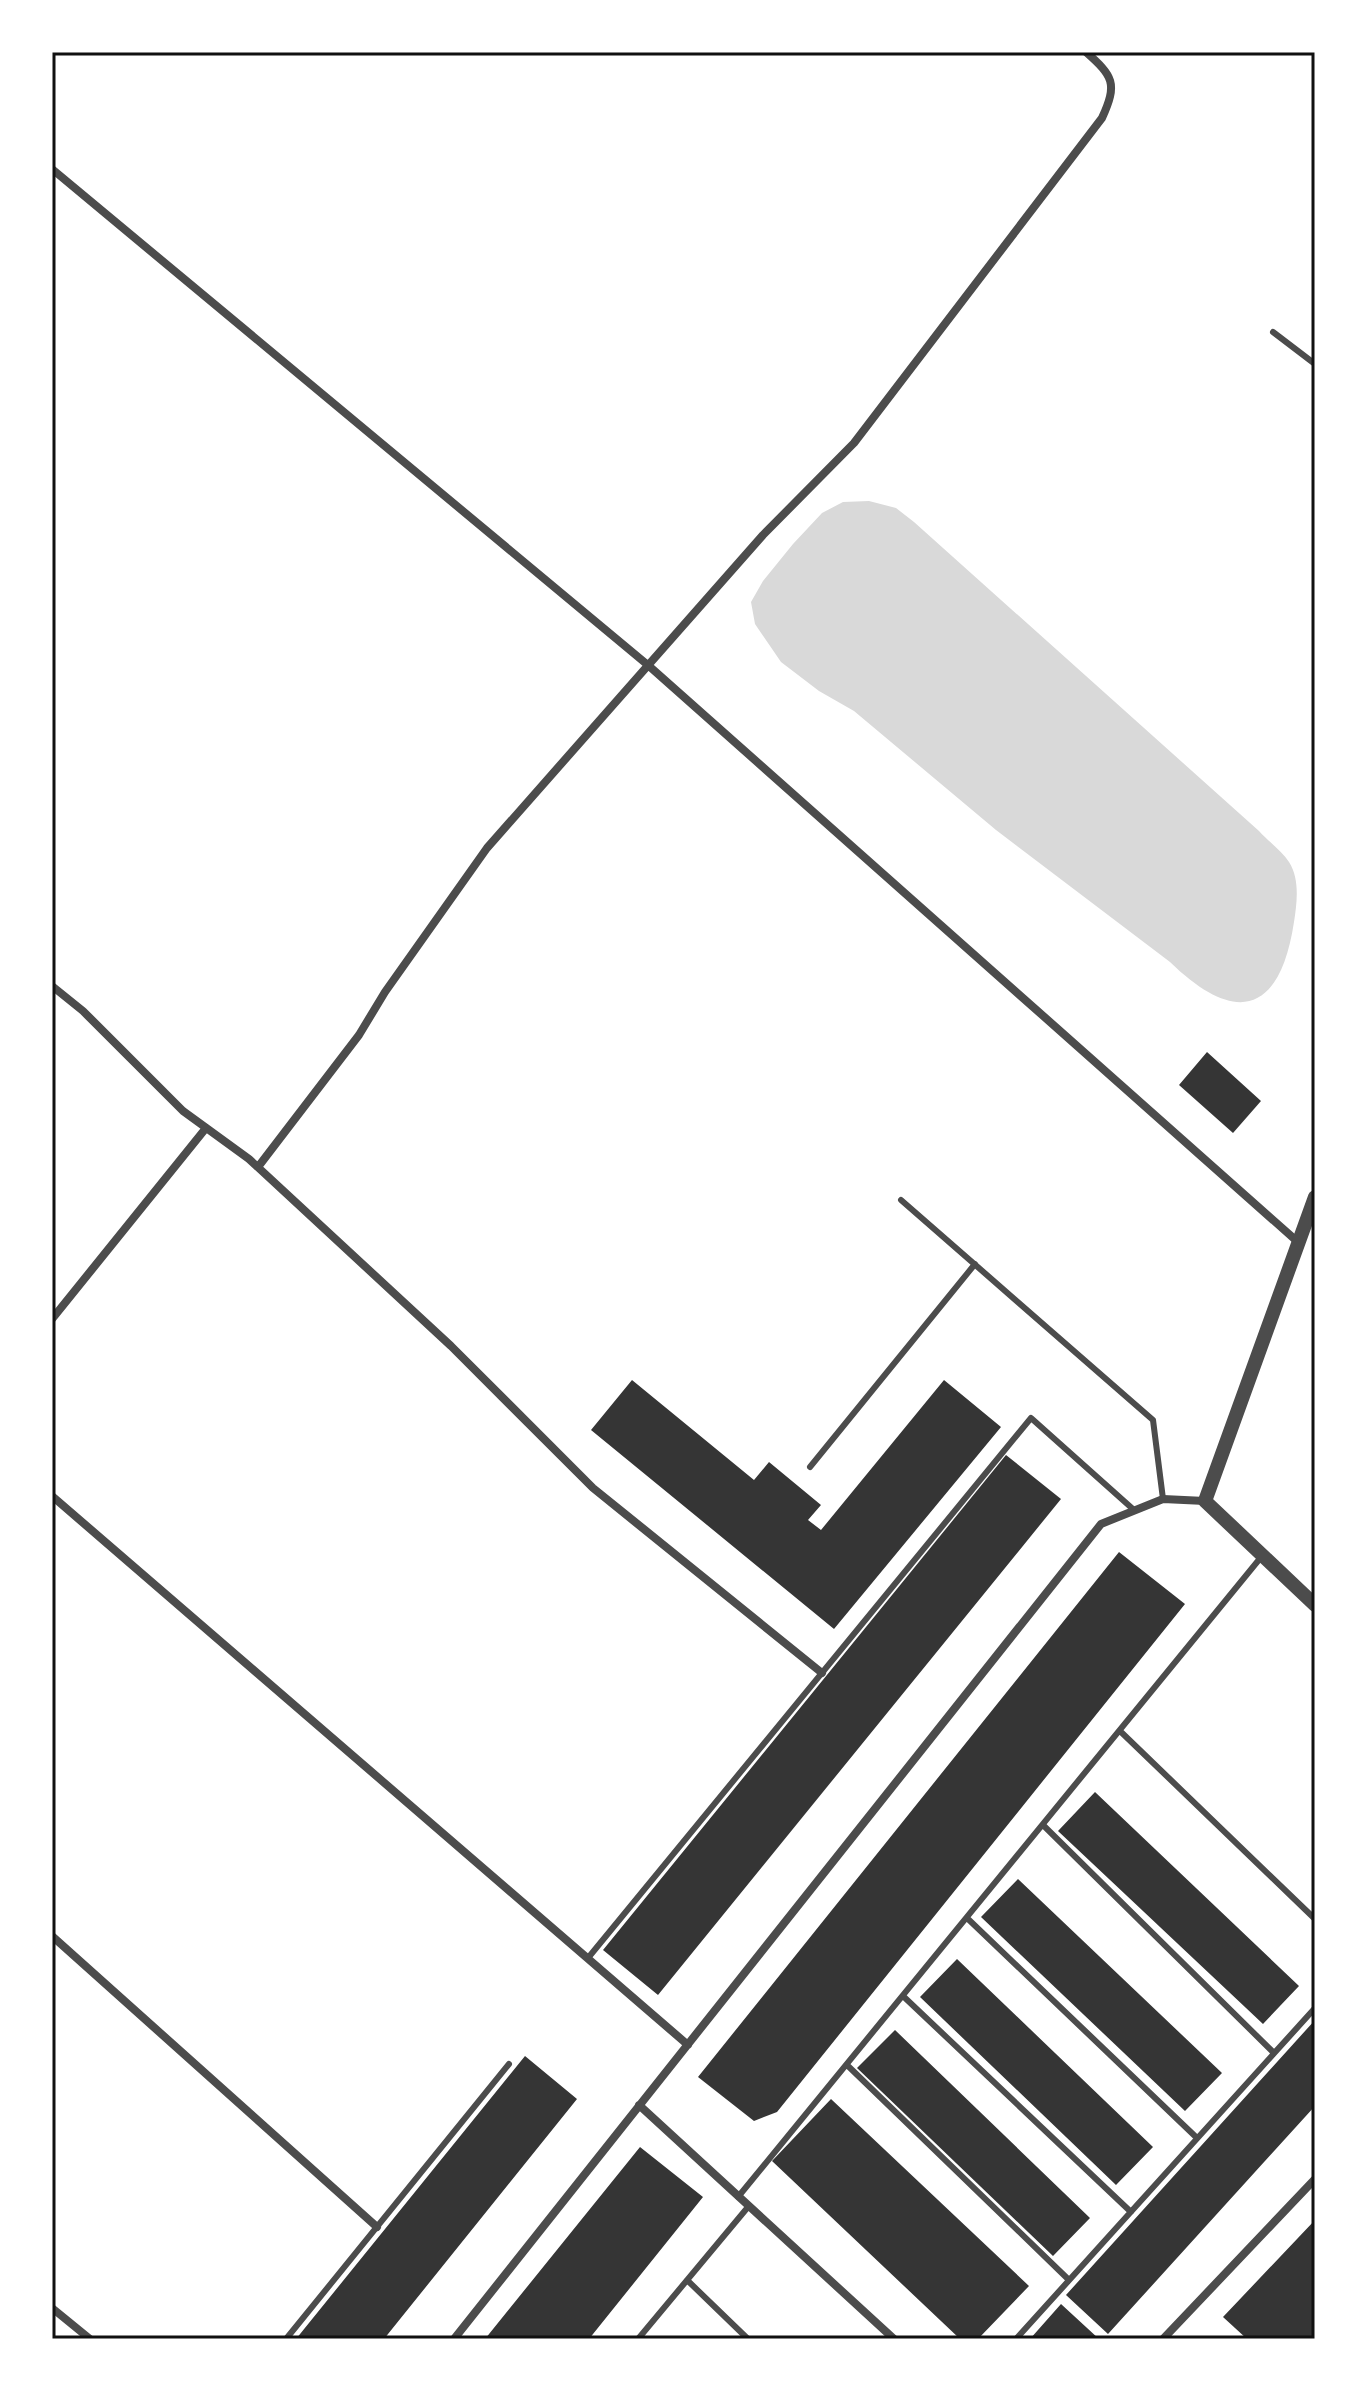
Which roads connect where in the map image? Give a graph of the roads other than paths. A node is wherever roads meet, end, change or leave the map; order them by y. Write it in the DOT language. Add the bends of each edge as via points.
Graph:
graph roads {
  1 [pos="1086,52"];
  2 [pos="52,169"];
  3 [pos="1273,332"];
  4 [pos="1315,364"];
  5 [pos="649,666"];
  6 [pos="52,986"];
  7 [pos="206,1128"];
  8 [pos="258,1167"];
  9 [pos="1315,1197"];
  10 [pos="901,1200"];
  11 [pos="1299,1243"];
  12 [pos="975,1264"];
  13 [pos="52,1319"];
  14 [pos="810,1467"];
  15 [pos="52,1496"];
  16 [pos="1163,1499"];
  17 [pos="1205,1501"];
  18 [pos="1134,1510"];
  19 [pos="1263,1556"];
  20 [pos="1315,1605"];
  21 [pos="822,1673"];
  22 [pos="1120,1731"];
  23 [pos="1043,1825"];
  24 [pos="967,1918"];
  25 [pos="1315,1919"];
  26 [pos="52,1936"];
  27 [pos="588,1958"];
  28 [pos="903,1996"];
  29 [pos="1315,2008"];
  30 [pos="688,2045"];
  31 [pos="1274,2053"];
  32 [pos="509,2064"];
  33 [pos="847,2065"];
  34 [pos="639,2105"];
  35 [pos="1197,2138"];
  36 [pos="1315,2179"];
  37 [pos="738,2197"];
  38 [pos="748,2207"];
  39 [pos="1131,2212"];
  40 [pos="377,2227"];
  41 [pos="687,2280"];
  42 [pos="1069,2280"];
  43 [pos="52,2308"];
  44 [pos="90,2339"];
  45 [pos="286,2339"];
  46 [pos="454,2339"];
  47 [pos="638,2339"];
  48 [pos="748,2339"];
  49 [pos="894,2339"];
  50 [pos="1016,2339"];
  51 [pos="1163,2339"];
  1 -- 5 [label="street" via="1113,82 1102,118 854,443 763,535"];
  2 -- 5 [label="street"];
  3 -- 4 [label="lane"];
  5 -- 8 [label="street" via="487,848 359,1035"];
  5 -- 11 [label="street"];
  6 -- 7 [label="street"];
  7 -- 8 [label="street"];
  7 -- 13 [label="street"];
  8 -- 21 [label="street" via="451,1346 593,1488"];
  9 -- 11 [label="street"];
  10 -- 12 [label="lane"];
  11 -- 17 [label="street"];
  12 -- 14 [label="lane"];
  12 -- 16 [label="lane" via="1153,1420"];
  15 -- 27 [label="street"];
  16 -- 17 [label="street"];
  16 -- 18 [label="street"];
  17 -- 19 [label="street"];
  18 -- 21 [label="lane" via="1031,1418"];
  18 -- 30 [label="street" via="1101,1524"];
  19 -- 20 [label="street"];
  19 -- 22 [label="lane"];
  21 -- 27 [label="lane"];
  22 -- 23 [label="lane"];
  22 -- 25 [label="lane"];
  23 -- 24 [label="lane"];
  23 -- 31 [label="lane"];
  24 -- 28 [label="lane"];
  24 -- 35 [label="lane"];
  26 -- 40 [label="street"];
  27 -- 30 [label="street"];
  28 -- 33 [label="lane"];
  28 -- 39 [label="lane"];
  29 -- 31 [label="lane"];
  30 -- 34 [label="street"];
  31 -- 35 [label="lane"];
  32 -- 40 [label="lane"];
  33 -- 37 [label="lane"];
  33 -- 42 [label="lane"];
  34 -- 37 [label="street"];
  34 -- 46 [label="street"];
  35 -- 39 [label="lane"];
  36 -- 51 [label="street"];
  37 -- 38 [label="street"];
  38 -- 41 [label="lane"];
  38 -- 49 [label="street"];
  39 -- 42 [label="lane"];
  40 -- 45 [label="lane"];
  41 -- 47 [label="lane"];
  41 -- 48 [label="lane"];
  42 -- 50 [label="lane"];
  43 -- 44 [label="street"];
}
